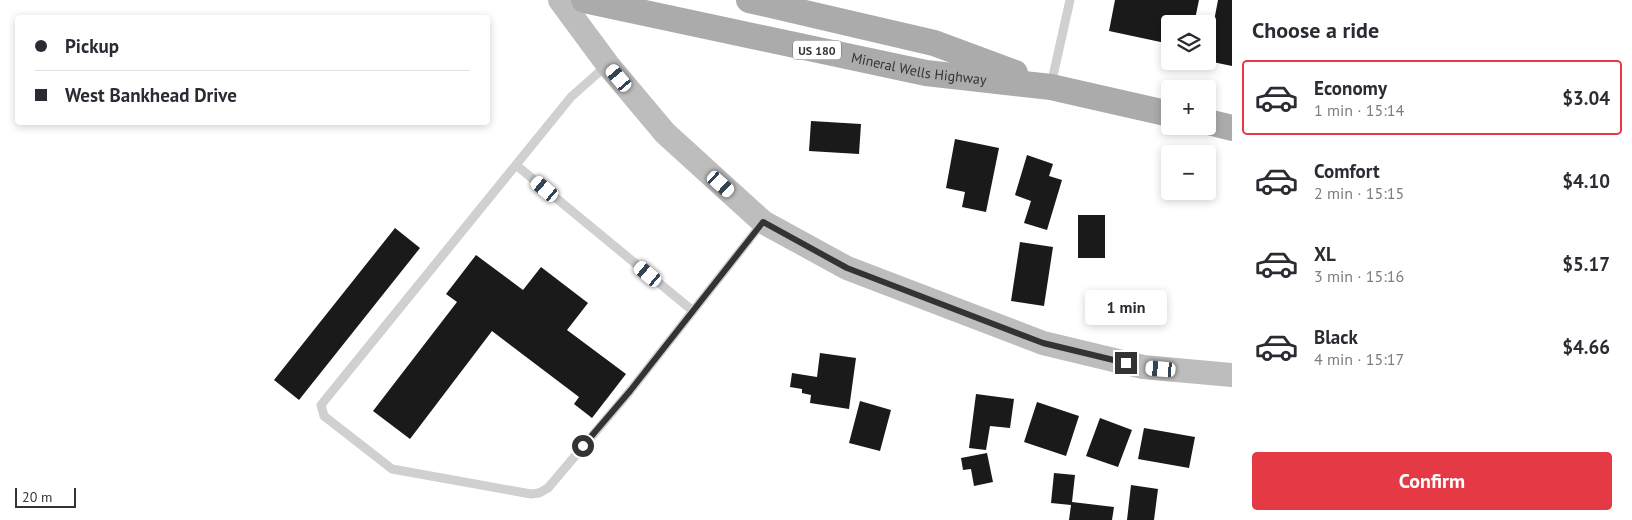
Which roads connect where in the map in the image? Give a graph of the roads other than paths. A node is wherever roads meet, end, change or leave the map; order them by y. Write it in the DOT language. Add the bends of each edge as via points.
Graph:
graph roads {
  1 [pos="560,0"];
  2 [pos="584,0"];
  3 [pos="749,0"];
  4 [pos="1070,0"];
  5 [pos="824,8"];
  6 [pos="608,65"];
  7 [pos="1051,87"];
  8 [pos="1161,112"];
  9 [pos="1216,124"];
  10 [pos="1232,128"];
  11 [pos="516,165"];
  12 [pos="763,222"];
  13 [pos="693,311"];
  14 [pos="1232,375"];
  1 -- 6 [label="street"];
  2 -- 7 [label="main road, Mineral Wells Highway / US 180" via="926,73"];
  3 -- 5 [label="main road, Mineral Wells Highway / US 180"];
  4 -- 7 [label="lane"];
  5 -- 7 [label="main road, Mineral Wells Highway / US 180" via="934,42"];
  6 -- 11 [label="lane" via="571,97"];
  6 -- 12 [label="street" via="665,133"];
  7 -- 8 [label="main road, Mineral Wells Highway / US 180"];
  9 -- 10 [label="main road"];
  11 -- 13 [label="lane"];
  11 -- 13 [label="lane" via="321,405 324,416 392,469 539,493 548,488"];
  12 -- 13 [label="lane"];
  12 -- 14 [label="street" via="847,268 1043,343 1143,367"];
}
